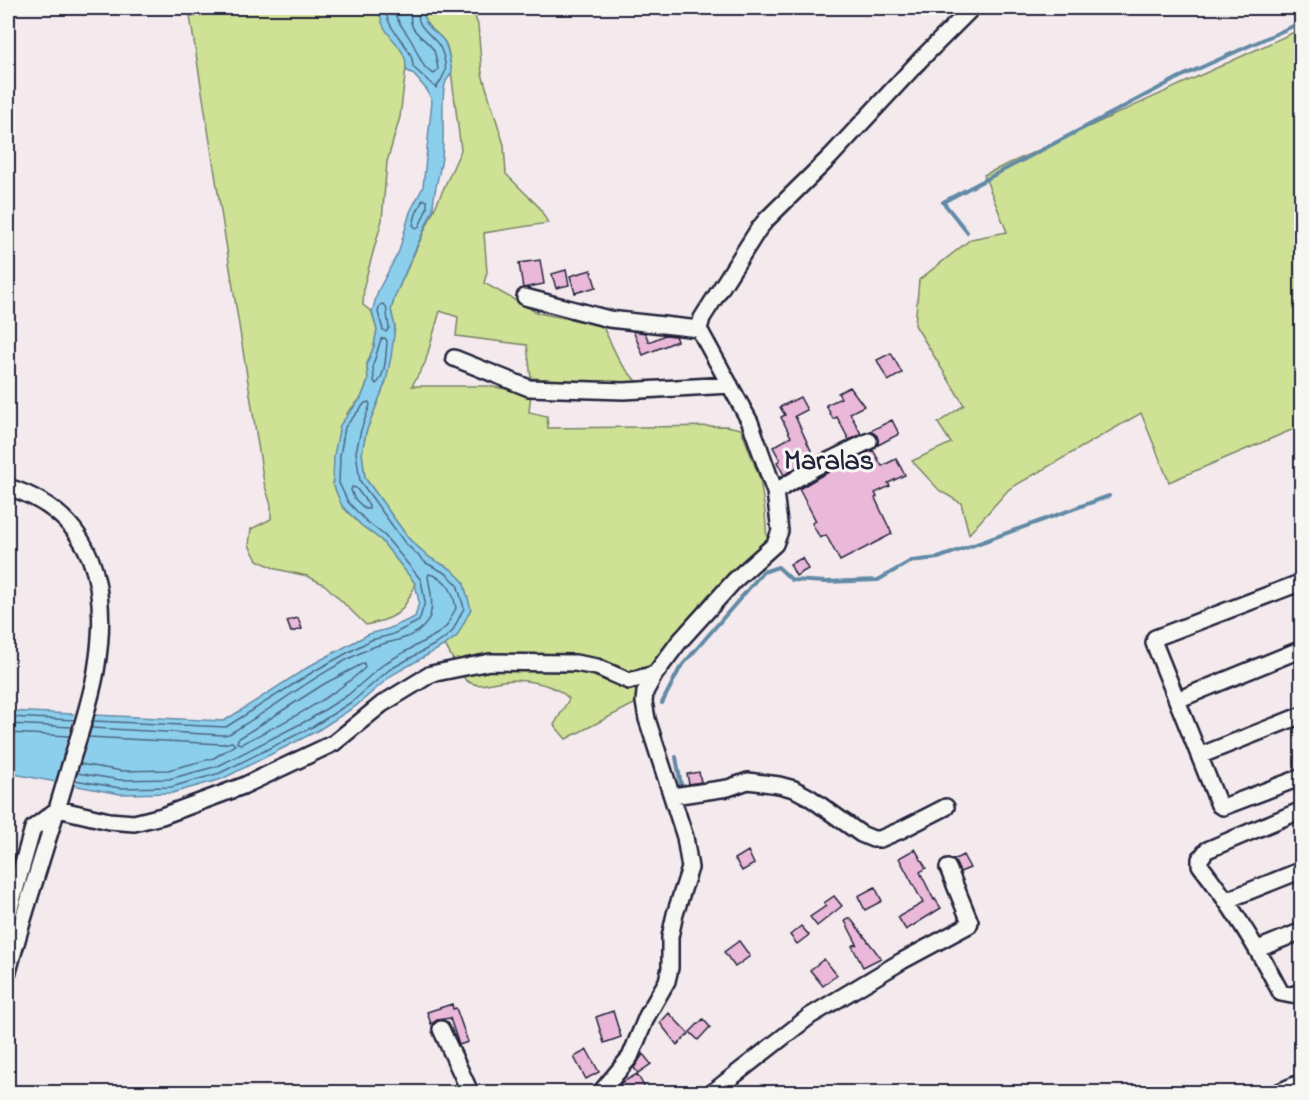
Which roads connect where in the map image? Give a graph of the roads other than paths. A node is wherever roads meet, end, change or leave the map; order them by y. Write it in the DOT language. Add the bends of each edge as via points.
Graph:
graph roads {
  1 [pos="972,8"];
  2 [pos="525,297"];
  3 [pos="699,328"];
  4 [pos="454,358"];
  5 [pos="730,386"];
  6 [pos="869,441"];
  7 [pos="8,487"];
  8 [pos="775,492"];
  9 [pos="1302,582"];
  10 [pos="1302,649"];
  11 [pos="655,674"];
  12 [pos="1177,700"];
  13 [pos="1302,715"];
  14 [pos="1199,756"];
  15 [pos="1302,777"];
  16 [pos="673,796"];
  17 [pos="60,802"];
  18 [pos="946,807"];
  19 [pos="1302,810"];
  20 [pos="948,868"];
  21 [pos="1302,870"];
  22 [pos="1227,900"];
  23 [pos="8,915"];
  24 [pos="1302,931"];
  25 [pos="1258,949"];
  26 [pos="8,972"];
  27 [pos="1302,992"];
  28 [pos="441,1029"];
  29 [pos="1302,1082"];
  30 [pos="604,1091"];
  31 [pos="470,1092"];
  32 [pos="712,1092"];
  33 [pos="1279,1092"];
  1 -- 3 [label="street" via="766,220"];
  2 -- 3 [label="street" via="609,319"];
  3 -- 5 [label="street"];
  4 -- 5 [label="street" via="529,388 624,391"];
  5 -- 8 [label="street" via="750,422"];
  6 -- 8 [label="street"];
  7 -- 17 [label="street" via="59,513 91,559 99,591 94,683"];
  8 -- 11 [label="street" via="780,531 775,544 735,580"];
  9 -- 12 [label="street" via="1155,638"];
  10 -- 12 [label="street"];
  11 -- 16 [label="street" via="644,702"];
  11 -- 17 [label="street" via="629,681 597,667 575,663 490,662 431,674 381,704 334,743 243,786 162,816 134,823 109,821"];
  12 -- 14 [label="street"];
  13 -- 14 [label="street"];
  14 -- 15 [label="street" via="1216,800 1223,807"];
  16 -- 18 [label="street" via="748,781 779,785 809,797 873,839"];
  16 -- 30 [label="street" via="690,868 670,936 668,981 647,1016 630,1057"];
  17 -- 23 [label="street" via="33,828"];
  17 -- 26 [label="street"];
  19 -- 22 [label="street" via="1207,850 1200,865"];
  20 -- 32 [label="street" via="969,925 810,1016"];
  21 -- 22 [label="street"];
  22 -- 25 [label="street"];
  24 -- 25 [label="street"];
  25 -- 27 [label="street" via="1281,993"];
  28 -- 31 [label="street"];
  29 -- 33 [label="street"];
}
